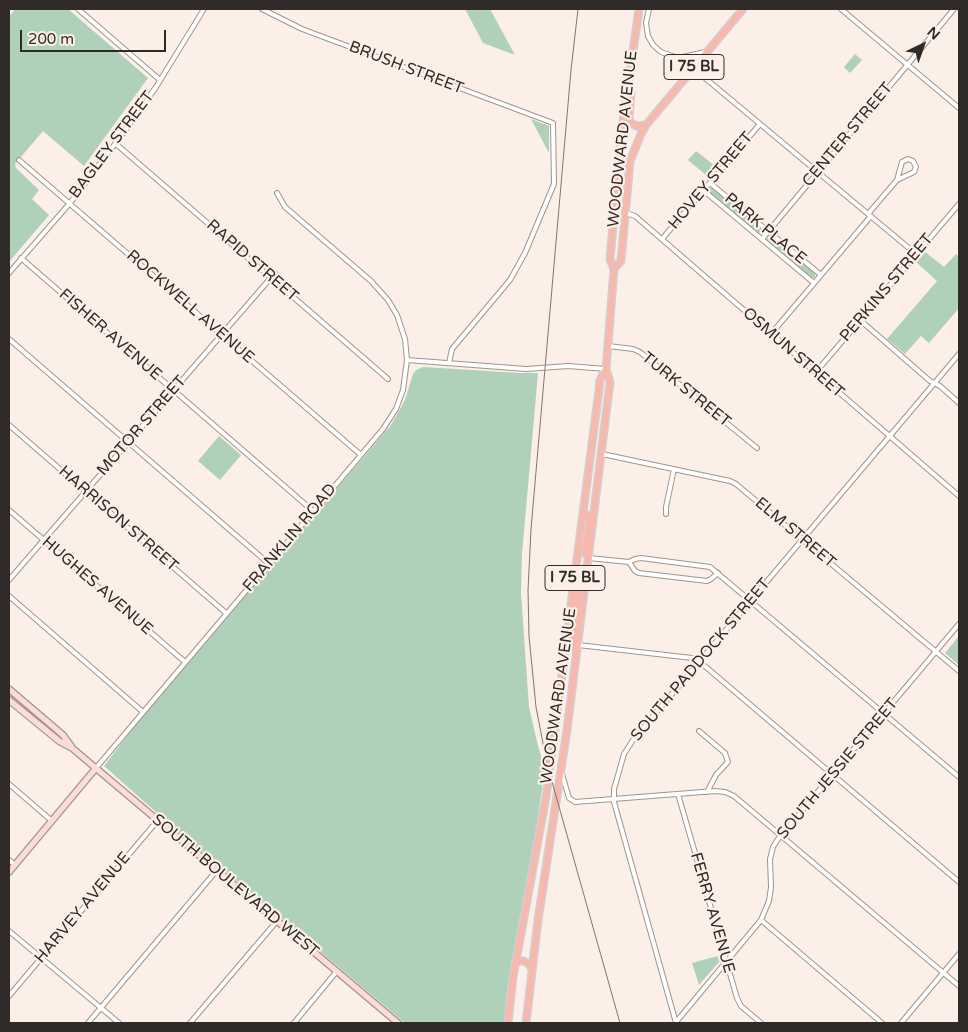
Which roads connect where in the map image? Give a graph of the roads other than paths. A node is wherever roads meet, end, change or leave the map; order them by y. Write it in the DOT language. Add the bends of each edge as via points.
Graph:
graph roads {
  1 [pos="78,9"];
  2 [pos="204,9"];
  3 [pos="262,9"];
  4 [pos="639,9"];
  5 [pos="649,9"];
  6 [pos="742,9"];
  7 [pos="841,9"];
  8 [pos="954,9"];
  9 [pos="706,52"];
  10 [pos="908,65"];
  11 [pos="693,68"];
  12 [pos="630,69"];
  13 [pos="160,80"];
  14 [pos="959,108"];
  15 [pos="760,124"];
  16 [pos="646,125"];
  17 [pos="116,144"];
  18 [pos="19,160"];
  19 [pos="818,172"];
  20 [pos="897,180"];
  21 [pos="710,183"];
  22 [pos="703,190"];
  23 [pos="277,193"];
  24 [pos="70,202"];
  25 [pos="959,206"];
  26 [pos="626,213"];
  27 [pos="869,215"];
  28 [pos="768,231"];
  29 [pos="662,239"];
  30 [pos="762,239"];
  31 [pos="916,254"];
  32 [pos="21,258"];
  33 [pos="614,269"];
  34 [pos="9,273"];
  35 [pos="275,273"];
  36 [pos="821,275"];
  37 [pos="271,278"];
  38 [pos="814,283"];
  39 [pos="860,320"];
  40 [pos="222,334"];
  41 [pos="771,334"];
  42 [pos="9,339"];
  43 [pos="608,346"];
  44 [pos="959,354"];
  45 [pos="407,360"];
  46 [pos="449,363"];
  47 [pos="606,370"];
  48 [pos="816,372"];
  49 [pos="388,378"];
  50 [pos="935,384"];
  51 [pos="173,390"];
  52 [pos="959,402"];
  53 [pos="9,425"];
  54 [pos="890,436"];
  55 [pos="128,442"];
  56 [pos="757,448"];
  57 [pos="602,454"];
  58 [pos="361,455"];
  59 [pos="674,469"];
  60 [pos="85,491"];
  61 [pos="959,496"];
  62 [pos="9,510"];
  63 [pos="313,511"];
  64 [pos="666,514"];
  65 [pos="583,516"];
  66 [pos="43,540"];
  67 [pos="802,540"];
  68 [pos="589,558"];
  69 [pos="629,562"];
  70 [pos="268,563"];
  71 [pos="718,573"];
  72 [pos="9,580"];
  73 [pos="574,580"];
  74 [pos="9,596"];
  75 [pos="751,601"];
  76 [pos="226,613"];
  77 [pos="959,624"];
  78 [pos="578,645"];
  79 [pos="936,652"];
  80 [pos="185,662"];
  81 [pos="700,662"];
  82 [pos="959,671"];
  83 [pos="9,689"];
  84 [pos="9,700"];
  85 [pos="143,712"];
  86 [pos="884,714"];
  87 [pos="699,731"];
  88 [pos="72,748"];
  89 [pos="96,768"];
  90 [pos="561,772"];
  91 [pos="832,774"];
  92 [pos="959,778"];
  93 [pos="9,784"];
  94 [pos="707,792"];
  95 [pos="678,794"];
  96 [pos="613,799"];
  97 [pos="158,820"];
  98 [pos="52,821"];
  99 [pos="781,835"];
  100 [pos="9,860"];
  101 [pos="15,865"];
  102 [pos="217,870"];
  103 [pos="9,872"];
  104 [pos="959,882"];
  105 [pos="761,920"];
  106 [pos="277,921"];
  107 [pos="9,930"];
  108 [pos="959,954"];
  109 [pos="41,958"];
  110 [pos="515,964"];
  111 [pos="726,964"];
  112 [pos="532,971"];
  113 [pos="337,972"];
  114 [pos="944,972"];
  115 [pos="959,986"];
  116 [pos="9,996"];
  117 [pos="101,1008"];
  118 [pos="88,1023"];
  119 [pos="118,1023"];
  120 [pos="190,1023"];
  121 [pos="294,1023"];
  122 [pos="398,1023"];
  123 [pos="508,1023"];
  124 [pos="526,1023"];
  125 [pos="676,1023"];
  126 [pos="761,1023"];
  127 [pos="882,1023"];
  128 [pos="901,1023"];
  1 -- 13 [label="street"];
  2 -- 13 [label="street, BAGLEY STREET"];
  3 -- 46 [label="street, BRUSH STREET" via="302,29 554,123 554,184 517,269 454,346"];
  4 -- 12 [label="main road, WOODWARD AVENUE / I 75 BL"];
  5 -- 9 [label="street" via="648,36 661,52 678,58"];
  6 -- 9 [label="main road, WOODWARD AVENUE / I 75 BL"];
  7 -- 10 [label="street"];
  8 -- 10 [label="street, CENTER STREET"];
  9 -- 11 [label="main road, WOODWARD AVENUE / I 75 BL"];
  10 -- 14 [label="street"];
  10 -- 19 [label="street, CENTER STREET"];
  11 -- 15 [label="street"];
  11 -- 16 [label="main road, WOODWARD AVENUE / I 75 BL"];
  12 -- 16 [label="main road" via="630,122 636,126"];
  12 -- 33 [label="main road, WOODWARD AVENUE / I 75 BL" via="610,259"];
  13 -- 17 [label="street, BAGLEY STREET"];
  15 -- 19 [label="street"];
  15 -- 21 [label="street, HOVEY STREET"];
  16 -- 26 [label="main road, WOODWARD AVENUE / I 75 BL" via="630,161"];
  17 -- 24 [label="street, BAGLEY STREET"];
  17 -- 37 [label="street, RAPID STREET"];
  18 -- 24 [label="street, ROCKWELL AVENUE"];
  19 -- 27 [label="street"];
  19 -- 28 [label="street, CENTER STREET"];
  20 -- 20 [label="street" via="914,172 916,166 913,161 902,162"];
  20 -- 27 [label="street"];
  21 -- 22 [label="street, HOVEY STREET"];
  21 -- 28 [label="street, PARK PLACE"];
  22 -- 29 [label="street, HOVEY STREET"];
  22 -- 30 [label="street, PARK PLACE"];
  23 -- 45 [label="street, FRANKLIN ROAD" via="285,207 383,294 400,323"];
  24 -- 32 [label="street, BAGLEY STREET"];
  24 -- 40 [label="street, ROCKWELL AVENUE"];
  25 -- 31 [label="street, PERKINS STREET"];
  26 -- 29 [label="street, OSMUN STREET" via="635,216"];
  26 -- 33 [label="main road, WOODWARD AVENUE / I 75 BL" via="621,261"];
  27 -- 31 [label="street"];
  27 -- 36 [label="street"];
  28 -- 30 [label="street, CENTER STREET"];
  28 -- 36 [label="street, PARK PLACE"];
  29 -- 41 [label="street, OSMUN STREET"];
  30 -- 38 [label="street, PARK PLACE"];
  31 -- 39 [label="street, PERKINS STREET"];
  32 -- 34 [label="street, BAGLEY STREET"];
  32 -- 51 [label="street, FISHER AVENUE"];
  33 -- 43 [label="main road, WOODWARD AVENUE / I 75 BL"];
  35 -- 37 [label="street, MOTOR STREET"];
  36 -- 38 [label="street"];
  37 -- 40 [label="street, MOTOR STREET"];
  37 -- 49 [label="street, RAPID STREET"];
  38 -- 41 [label="street"];
  39 -- 48 [label="street, PERKINS STREET"];
  39 -- 50 [label="street"];
  40 -- 51 [label="street, MOTOR STREET"];
  40 -- 58 [label="street, ROCKWELL AVENUE"];
  41 -- 48 [label="street, OSMUN STREET"];
  42 -- 55 [label="street"];
  43 -- 47 [label="main road, WOODWARD AVENUE / I 75 BL"];
  43 -- 56 [label="street, TURK STREET" via="638,351"];
  44 -- 50 [label="street, SOUTH PADDOCK STREET"];
  45 -- 46 [label="street"];
  45 -- 58 [label="street, FRANKLIN ROAD" via="405,385 396,409"];
  46 -- 47 [label="street" via="526,369 568,366"];
  47 -- 57 [label="main road, WOODWARD AVENUE / I 75 BL" via="610,382"];
  47 -- 65 [label="main road, WOODWARD AVENUE / I 75 BL" via="600,380"];
  48 -- 54 [label="street, OSMUN STREET"];
  50 -- 52 [label="street"];
  50 -- 54 [label="street, SOUTH PADDOCK STREET"];
  51 -- 55 [label="street, MOTOR STREET"];
  51 -- 63 [label="street, FISHER AVENUE"];
  53 -- 60 [label="street, HARRISON STREET"];
  54 -- 61 [label="street, OSMUN STREET"];
  54 -- 67 [label="street, SOUTH PADDOCK STREET"];
  55 -- 60 [label="street, MOTOR STREET"];
  55 -- 70 [label="street"];
  57 -- 59 [label="street, ELM STREET"];
  57 -- 68 [label="main road, WOODWARD AVENUE / I 75 BL"];
  58 -- 63 [label="street, FRANKLIN ROAD"];
  59 -- 64 [label="street"];
  59 -- 67 [label="street, ELM STREET" via="734,483"];
  60 -- 66 [label="street, MOTOR STREET"];
  60 -- 76 [label="street, HARRISON STREET"];
  62 -- 66 [label="street, HUGHES AVENUE"];
  63 -- 70 [label="street, FRANKLIN ROAD"];
  65 -- 68 [label="main road" via="586,514 590,518 585,552"];
  65 -- 73 [label="main road, WOODWARD AVENUE / I 75 BL"];
  66 -- 72 [label="street, MOTOR STREET"];
  66 -- 80 [label="street, HUGHES AVENUE"];
  67 -- 75 [label="street, SOUTH PADDOCK STREET"];
  67 -- 79 [label="street, ELM STREET"];
  68 -- 69 [label="street"];
  68 -- 78 [label="main road, WOODWARD AVENUE / I 75 BL"];
  69 -- 71 [label="street" via="641,558 706,566"];
  69 -- 71 [label="street" via="636,572 648,574 707,581"];
  70 -- 76 [label="street, FRANKLIN ROAD"];
  71 -- 75 [label="street"];
  73 -- 78 [label="main road" via="578,590 571,646 575,648"];
  73 -- 110 [label="main road, WOODWARD AVENUE / I 75 BL" via="546,797"];
  74 -- 85 [label="street"];
  75 -- 81 [label="street, SOUTH PADDOCK STREET"];
  75 -- 86 [label="street"];
  76 -- 80 [label="street, FRANKLIN ROAD"];
  77 -- 79 [label="street, SOUTH JESSIE STREET"];
  78 -- 81 [label="street" via="692,658"];
  78 -- 90 [label="main road, WOODWARD AVENUE / I 75 BL"];
  79 -- 82 [label="street, ELM STREET"];
  79 -- 86 [label="street, SOUTH JESSIE STREET"];
  80 -- 85 [label="street, FRANKLIN ROAD"];
  81 -- 91 [label="street"];
  81 -- 96 [label="street, SOUTH PADDOCK STREET" via="629,746 621,762"];
  83 -- 88 [label="street, SOUTH BOULEVARD WEST" via="63,735"];
  84 -- 88 [label="street, SOUTH BOULEVARD WEST"];
  85 -- 89 [label="street, FRANKLIN ROAD"];
  86 -- 91 [label="street, SOUTH JESSIE STREET"];
  86 -- 92 [label="street"];
  87 -- 94 [label="street" via="725,753 728,762"];
  88 -- 89 [label="street, SOUTH BOULEVARD WEST"];
  89 -- 97 [label="street, SOUTH BOULEVARD WEST"];
  89 -- 98 [label="street, FRANKLIN ROAD"];
  90 -- 96 [label="street" via="572,801"];
  90 -- 112 [label="main road, WOODWARD AVENUE / I 75 BL"];
  91 -- 99 [label="street, SOUTH JESSIE STREET"];
  91 -- 104 [label="street"];
  93 -- 98 [label="street"];
  94 -- 95 [label="street"];
  94 -- 99 [label="street" via="722,791 734,796"];
  95 -- 96 [label="street"];
  95 -- 111 [label="street, FERRY AVENUE"];
  96 -- 125 [label="street, SOUTH PADDOCK STREET"];
  97 -- 102 [label="street, SOUTH BOULEVARD WEST"];
  97 -- 109 [label="street, HARVEY AVENUE"];
  98 -- 101 [label="street, FRANKLIN ROAD"];
  99 -- 105 [label="street, SOUTH JESSIE STREET" via="771,853 770,894"];
  99 -- 114 [label="street"];
  100 -- 101 [label="street"];
  101 -- 103 [label="street, FRANKLIN ROAD"];
  102 -- 106 [label="street, SOUTH BOULEVARD WEST"];
  102 -- 117 [label="street"];
  105 -- 111 [label="street, SOUTH JESSIE STREET"];
  105 -- 127 [label="street"];
  106 -- 113 [label="street, SOUTH BOULEVARD WEST"];
  106 -- 120 [label="street"];
  107 -- 109 [label="street"];
  108 -- 114 [label="street"];
  109 -- 116 [label="street, HARVEY AVENUE"];
  109 -- 117 [label="street"];
  110 -- 112 [label="main road" via="524,961"];
  110 -- 123 [label="main road, WOODWARD AVENUE / I 75 BL"];
  111 -- 125 [label="street, SOUTH JESSIE STREET"];
  111 -- 126 [label="street, FERRY AVENUE" via="739,1003"];
  112 -- 124 [label="main road, WOODWARD AVENUE / I 75 BL"];
  113 -- 121 [label="street"];
  113 -- 122 [label="street, SOUTH BOULEVARD WEST"];
  114 -- 115 [label="street"];
  114 -- 128 [label="street"];
  117 -- 118 [label="street"];
  117 -- 119 [label="street"];
}
